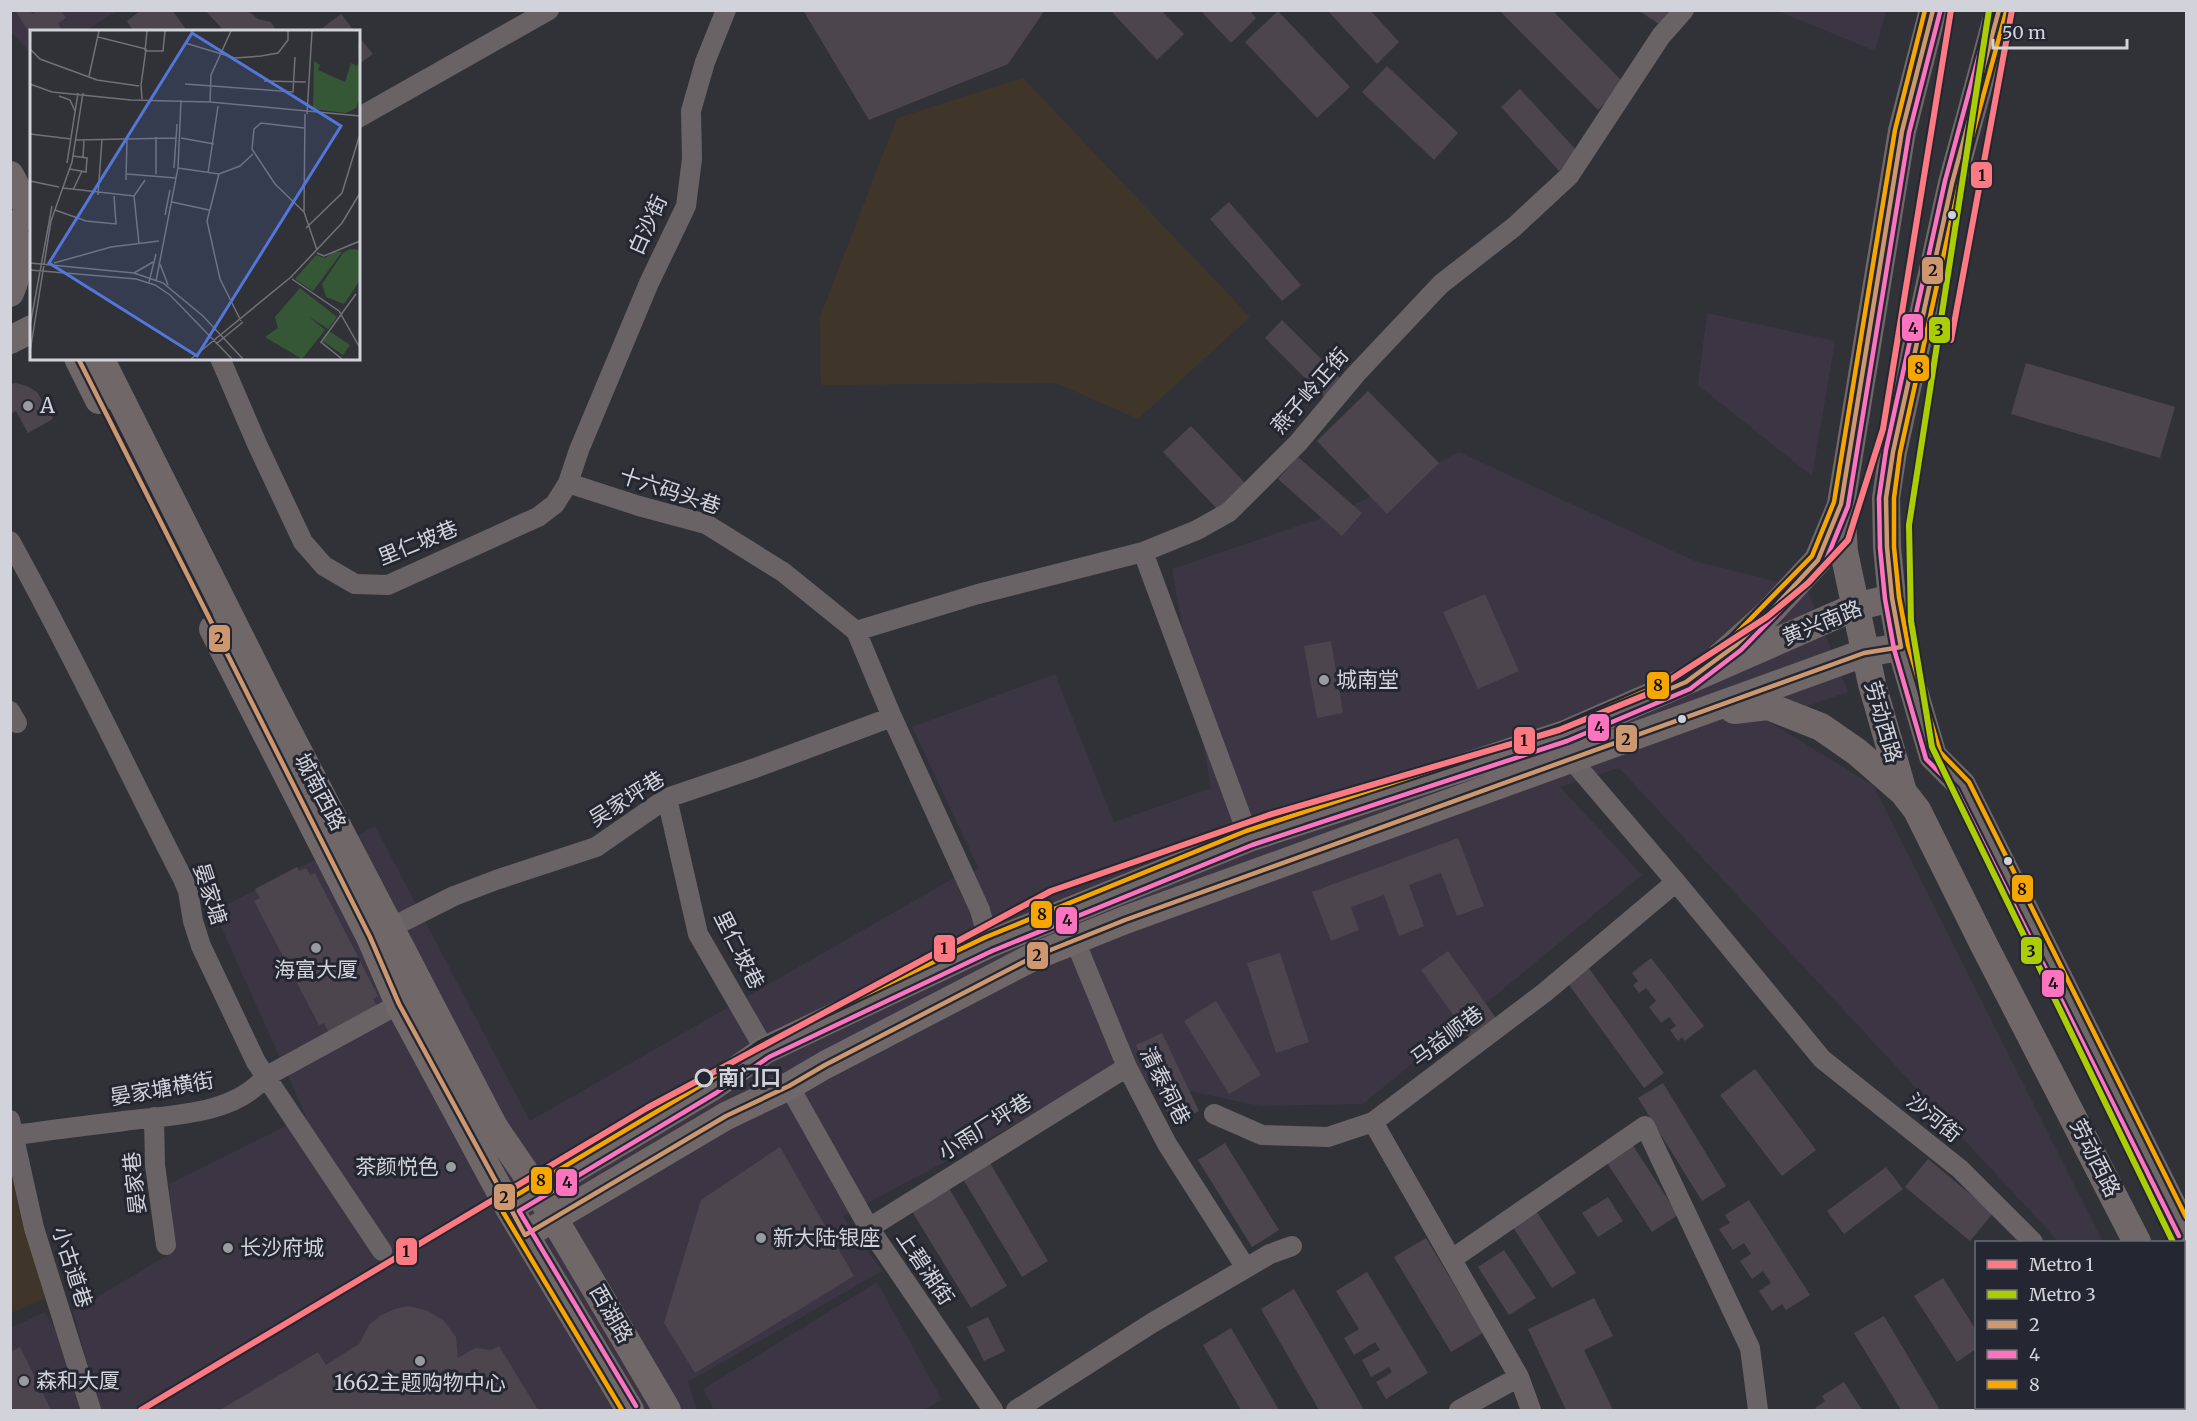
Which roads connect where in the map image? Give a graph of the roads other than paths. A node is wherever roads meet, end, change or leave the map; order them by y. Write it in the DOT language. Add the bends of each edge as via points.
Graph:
graph roads {
  1 [pos="549,10"];
  2 [pos="726,10"];
  3 [pos="1684,10"];
  4 [pos="1933,10"];
  5 [pos="1999,10"];
  6 [pos="360,117"];
  7 [pos="10,175"];
  8 [pos="18,220"];
  9 [pos="30,256"];
  10 [pos="10,293"];
  11 [pos="30,299"];
  12 [pos="10,309"];
  13 [pos="30,330"];
  14 [pos="10,340"];
  15 [pos="10,349"];
  16 [pos="30,351"];
  17 [pos="57,360"];
  18 [pos="79,360"];
  19 [pos="101,360"];
  20 [pos="221,360"];
  21 [pos="94,390"];
  22 [pos="579,450"];
  23 [pos="568,483"];
  24 [pos="1841,504"];
  25 [pos="10,541"];
  26 [pos="1143,552"];
  27 [pos="1892,598"];
  28 [pos="1855,607"];
  29 [pos="856,631"];
  30 [pos="1901,647"];
  31 [pos="1864,653"];
  32 [pos="1686,682"];
  33 [pos="1690,715"];
  34 [pos="892,717"];
  35 [pos="1571,759"];
  36 [pos="1904,792"];
  37 [pos="667,798"];
  38 [pos="1249,837"];
  39 [pos="1676,882"];
  40 [pos="1064,914"];
  41 [pos="390,928"];
  42 [pos="1075,940"];
  43 [pos="989,944"];
  44 [pos="399,1004"];
  45 [pos="765,1050"];
  46 [pos="1127,1067"];
  47 [pos="265,1077"];
  48 [pos="789,1086"];
  49 [pos="1214,1114"];
  50 [pos="154,1117"];
  51 [pos="1373,1122"];
  52 [pos="494,1127"];
  53 [pos="12,1131"];
  54 [pos="590,1159"];
  55 [pos="604,1188"];
  56 [pos="537,1190"];
  57 [pos="508,1208"];
  58 [pos="554,1218"];
  59 [pos="868,1228"];
  60 [pos="2187,1233"];
  61 [pos="525,1235"];
  62 [pos="2032,1241"];
  63 [pos="2137,1241"];
  64 [pos="166,1245"];
  65 [pos="1292,1246"];
  66 [pos="382,1251"];
  67 [pos="1452,1259"];
  68 [pos="1246,1268"];
  69 [pos="592,1281"];
  70 [pos="1519,1377"];
  71 [pos="92,1410"];
  72 [pos="630,1410"];
  73 [pos="667,1410"];
  74 [pos="993,1410"];
  75 [pos="1016,1410"];
  76 [pos="1459,1410"];
  77 [pos="1531,1410"];
  78 [pos="1758,1410"];
  1 -- 6 [label="street"];
  2 -- 22 [label="street, 白沙街" via="691,111 692,159 686,206"];
  3 -- 26 [label="street, 燕子岭正街" via="1662,36 1569,176 1514,227 1441,284 1356,374 1298,443 1229,512"];
  4 -- 24 [label="main road, 劳动西路" via="1902,131"];
  5 -- 27 [label="main road, 劳动西路" via="1952,183 1893,452 1886,498"];
  7 -- 8 [label="main road"];
  8 -- 9 [label="main road"];
  8 -- 10 [label="main road" via="18,268"];
  11 -- 12 [label="main road"];
  13 -- 14 [label="main road"];
  15 -- 16 [label="main road"];
  17 -- 21 [label="main road"];
  18 -- 21 [label="main road, 城南西路"];
  19 -- 41 [label="main road, 城南西路"];
  20 -- 23 [label="street, 里仁坡巷" via="303,542 324,566 355,584 388,585 538,517 555,504"];
  21 -- 44 [label="main road, 城南西路" via="370,937"];
  22 -- 23 [label="street, 里仁坡巷"];
  23 -- 29 [label="street, 十六码头巷" via="706,524 783,572"];
  24 -- 28 [label="main road, 劳动西路" via="1844,552"];
  24 -- 32 [label="main road" via="1818,560 1736,645"];
  25 -- 47 [label="street, 晏家塘" via="93,696 183,879 201,946"];
  26 -- 29 [label="street, 燕子岭正街" via="978,594"];
  26 -- 38 [label="street"];
  27 -- 28 [label="main road, 黄兴南路"];
  27 -- 30 [label="main road, 劳动西路"];
  28 -- 31 [label="main road, 劳动西路"];
  28 -- 32 [label="main road, 黄兴南路"];
  29 -- 34 [label="street"];
  30 -- 31 [label="main road, 黄兴南路"];
  30 -- 60 [label="main road, 劳动西路" via="1934,756 1962,785"];
  31 -- 33 [label="main road, 黄兴南路"];
  31 -- 36 [label="main road, 劳动西路"];
  32 -- 38 [label="main road, 黄兴南路" via="1566,734"];
  33 -- 35 [label="main road, 黄兴南路"];
  33 -- 36 [label="main road" via="1768,706 1821,727"];
  34 -- 37 [label="street, 吴家坪巷"];
  34 -- 43 [label="street" via="980,910"];
  35 -- 39 [label="street, 沙河街"];
  35 -- 42 [label="main road, 黄兴南路"];
  36 -- 63 [label="main road, 劳动西路" via="1917,810"];
  37 -- 41 [label="street, 吴家坪巷" via="596,847 454,896"];
  37 -- 45 [label="street, 里仁坡巷" via="698,933"];
  38 -- 40 [label="main road, 黄兴南路"];
  39 -- 51 [label="street, 马益顺巷" via="1544,993"];
  39 -- 62 [label="street, 沙河街" via="1822,1059 1960,1169"];
  40 -- 42 [label="street, 清泰祠巷"];
  40 -- 43 [label="main road, 黄兴南路"];
  41 -- 52 [label="main road, 城南西路"];
  42 -- 46 [label="street, 清泰祠巷"];
  42 -- 48 [label="main road, 黄兴南路" via="1033,957"];
  43 -- 45 [label="main road, 黄兴南路"];
  44 -- 47 [label="street, 晏家塘横街"];
  44 -- 57 [label="main road, 城南西路"];
  45 -- 54 [label="main road, 黄兴南路"];
  46 -- 59 [label="street, 小雨厂坪巷"];
  46 -- 68 [label="street, 清泰祠巷" via="1167,1144"];
  47 -- 50 [label="street, 晏家塘横街" via="256,1089 230,1101"];
  47 -- 66 [label="street, 晏家塘"];
  48 -- 55 [label="main road, 黄兴南路" via="726,1116"];
  48 -- 59 [label="street, 上碧湘街"];
  49 -- 51 [label="street, 马益顺巷" via="1262,1135 1328,1137"];
  50 -- 53 [label="street, 晏家塘横街"];
  50 -- 64 [label="street, 晏家巷" via="155,1165"];
  51 -- 67 [label="street"];
  52 -- 54 [label="main road" via="515,1150 534,1162 560,1166"];
  52 -- 56 [label="main road, 城南西路"];
  53 -- 71 [label="street, 小古道巷" via="34,1228"];
  54 -- 56 [label="main road, 黄兴南路"];
  55 -- 58 [label="main road, 黄兴南路"];
  55 -- 69 [label="main road" via="587,1209 581,1232 583,1258"];
  56 -- 57 [label="main road, 黄兴南路"];
  56 -- 58 [label="main road, 城南西路"];
  57 -- 61 [label="main road, 城南西路"];
  58 -- 61 [label="main road, 黄兴南路"];
  58 -- 69 [label="main road, 西湖路"];
  59 -- 74 [label="street, 上碧湘街"];
  61 -- 72 [label="main road, 西湖路"];
  65 -- 68 [label="street"];
  67 -- 70 [label="street"];
  67 -- 78 [label="street" via="1645,1126 1749,1348"];
  68 -- 75 [label="street"];
  69 -- 73 [label="main road, 西湖路"];
  70 -- 76 [label="street"];
  70 -- 77 [label="street"];
}
